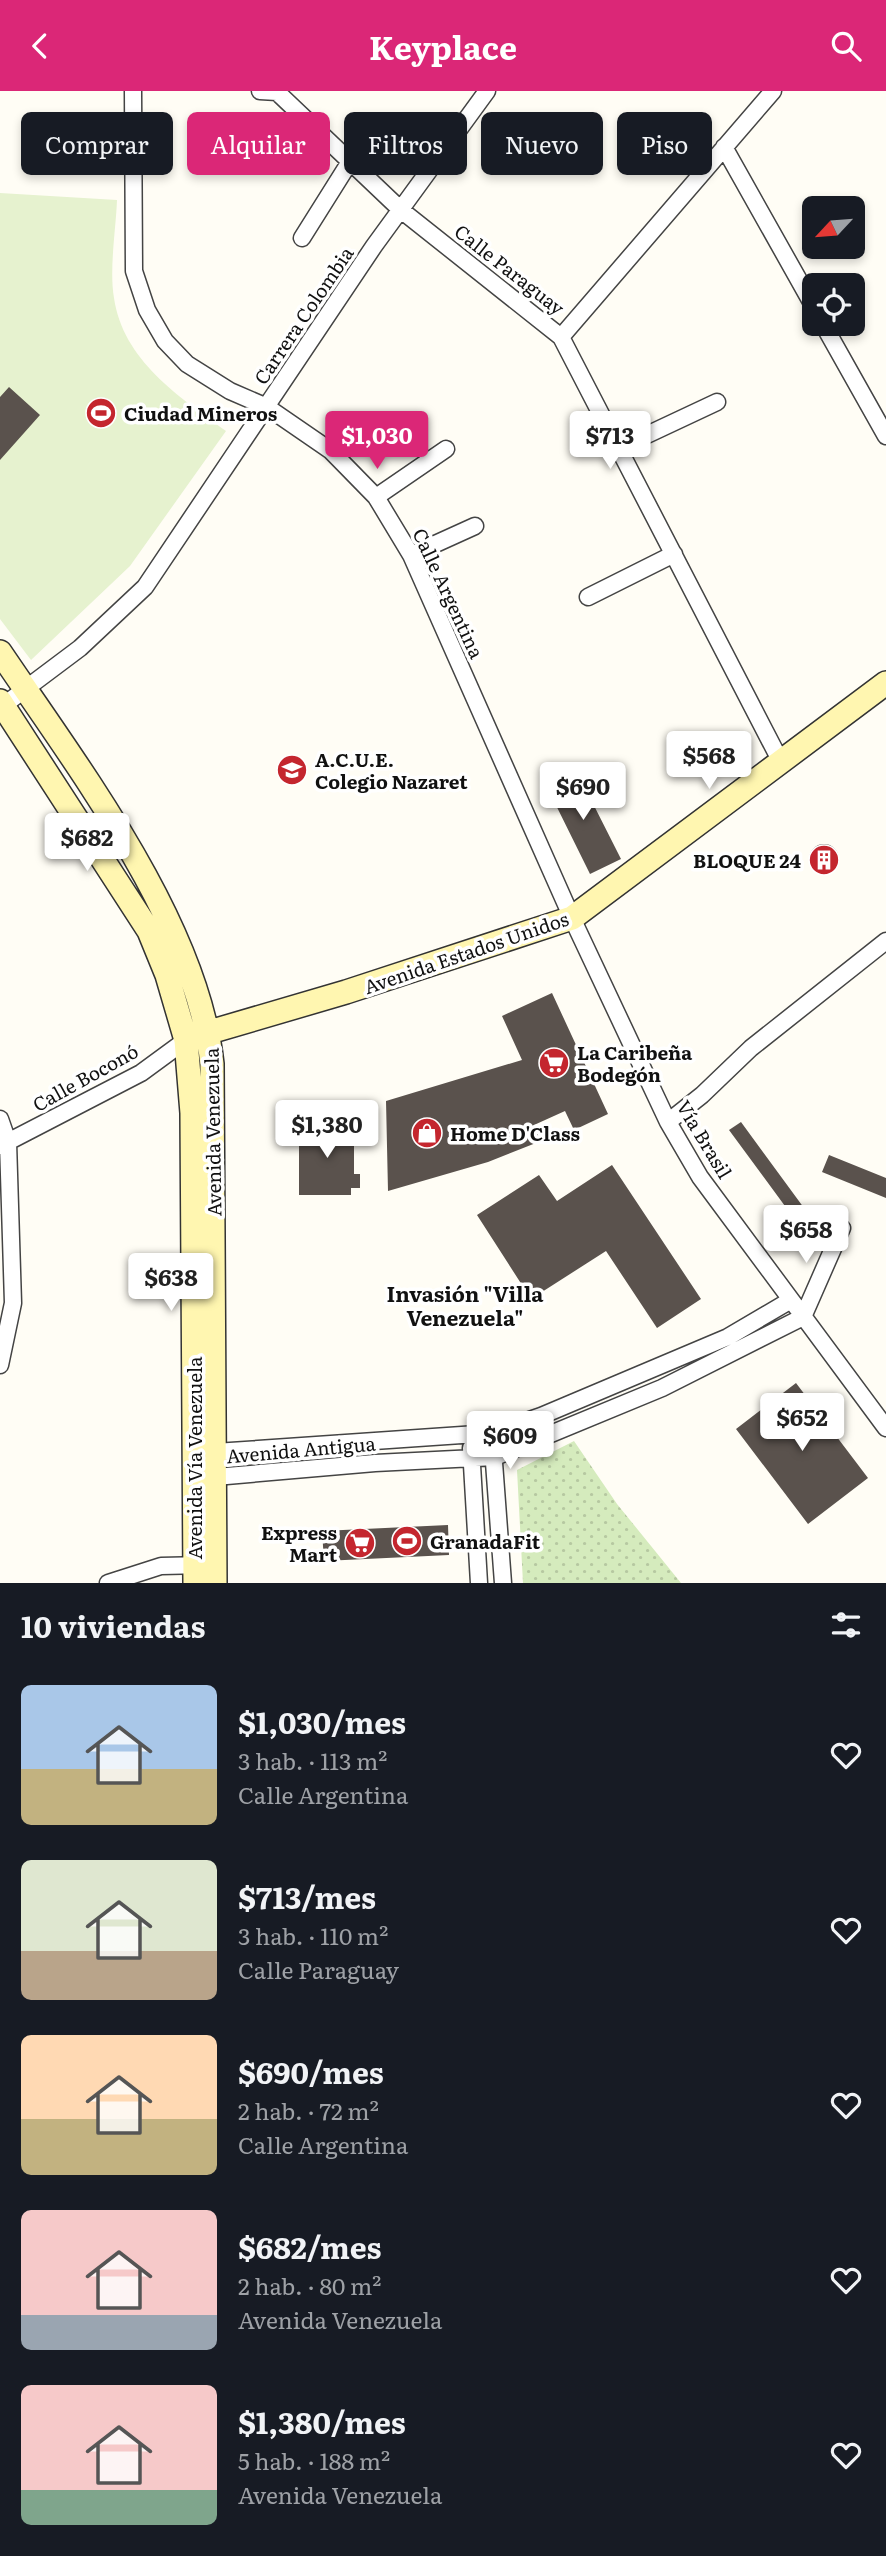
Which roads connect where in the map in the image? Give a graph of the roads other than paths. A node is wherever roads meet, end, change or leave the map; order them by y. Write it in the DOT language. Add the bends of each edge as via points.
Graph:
graph roads {
  1 [pos="134,91"];
  2 [pos="260,91"];
  3 [pos="277,91"];
  4 [pos="487,91"];
  5 [pos="773,91"];
  6 [pos="724,147"];
  7 [pos="344,153"];
  8 [pos="344,171"];
  9 [pos="366,175"];
  10 [pos="401,211"];
  11 [pos="302,237"];
  12 [pos="802,286"];
  13 [pos="830,336"];
  14 [pos="561,337"];
  15 [pos="717,403"];
  16 [pos="267,407"];
  17 [pos="886,436"];
  18 [pos="446,449"];
  19 [pos="619,449"];
  20 [pos="376,497"];
  21 [pos="475,526"];
  22 [pos="674,554"];
  23 [pos="411,555"];
  24 [pos="588,597"];
  25 [pos="0,652"];
  26 [pos="886,683"];
  27 [pos="25,689"];
  28 [pos="1,705"];
  29 [pos="782,764"];
  30 [pos="572,918"];
  31 [pos="886,941"];
  32 [pos="209,1030"];
  33 [pos="186,1040"];
  34 [pos="0,1119"];
  35 [pos="668,1122"];
  36 [pos="4,1144"];
  37 [pos="842,1228"];
  38 [pos="791,1300"];
  39 [pos="803,1317"];
  40 [pos="0,1365"];
  41 [pos="886,1428"];
  42 [pos="491,1433"];
  43 [pos="469,1435"];
  44 [pos="215,1451"];
  45 [pos="495,1457"];
  46 [pos="472,1459"];
  47 [pos="194,1463"];
  48 [pos="215,1477"];
  49 [pos="205,1574"];
  50 [pos="108,1583"];
  51 [pos="479,1583"];
  52 [pos="503,1583"];
  1 -- 16 [label="street, Calle Argentina" via="134,271 147,310 165,341 187,364"];
  2 -- 3 [label="street, Calle Paraguay"];
  3 -- 7 [label="street, Calle Paraguay"];
  4 -- 10 [label="street, Carrera Colombia"];
  5 -- 6 [label="street"];
  6 -- 12 [label="street"];
  6 -- 14 [label="street"];
  8 -- 11 [label="street"];
  9 -- 10 [label="street, Calle Paraguay"];
  10 -- 14 [label="street, Calle Paraguay"];
  10 -- 16 [label="street, Carrera Colombia"];
  13 -- 17 [label="street"];
  14 -- 19 [label="street, Calle Paraguay"];
  15 -- 19 [label="street"];
  16 -- 20 [label="street, Calle Argentina" via="331,451"];
  16 -- 27 [label="street, Carrera Colombia" via="145,587 80,648"];
  18 -- 20 [label="street"];
  19 -- 22 [label="street, Calle Paraguay"];
  20 -- 23 [label="street, Calle Argentina"];
  21 -- 23 [label="street"];
  22 -- 24 [label="street"];
  22 -- 29 [label="street, Calle Paraguay"];
  23 -- 30 [label="street, Calle Argentina"];
  25 -- 27 [label="street, Avenida Venezuela"];
  26 -- 29 [label="street, Avenida Estados Unidos"];
  27 -- 28 [label="street, Carrera Colombia"];
  27 -- 32 [label="street, Avenida Venezuela" via="130,852 171,926"];
  28 -- 33 [label="street, Avenida Venezuela" via="149,931"];
  29 -- 30 [label="street, Avenida Estados Unidos"];
  30 -- 32 [label="street, Avenida Estados Unidos" via="345,992"];
  30 -- 35 [label="street, Vía Brasil"];
  31 -- 35 [label="street" via="751,1048"];
  32 -- 33 [label="street, Avenida Estados Unidos"];
  32 -- 44 [label="street, Avenida Venezuela"];
  33 -- 36 [label="street, Calle Boconó" via="141,1073"];
  33 -- 47 [label="street, Avenida Vía Venezuela" via="192,1113"];
  34 -- 36 [label="street"];
  35 -- 38 [label="street, Vía Brasil" via="700,1177"];
  36 -- 40 [label="street" via="13,1303"];
  37 -- 39 [label="street"];
  38 -- 39 [label="street, Vía Brasil"];
  38 -- 42 [label="street, Avenida Antigua" via="727,1337 553,1412"];
  39 -- 41 [label="street, Vía Brasil"];
  39 -- 45 [label="street, Avenida Antigua" via="662,1388"];
  42 -- 43 [label="street, Avenida Antigua"];
  42 -- 45 [label="street"];
  43 -- 44 [label="street, Avenida Antigua"];
  43 -- 46 [label="street"];
  44 -- 47 [label="street, Avenida Antigua"];
  44 -- 48 [label="street, Avenida Venezuela"];
  45 -- 46 [label="street, Avenida Antigua"];
  45 -- 52 [label="street"];
  46 -- 48 [label="street, Avenida Antigua"];
  46 -- 51 [label="street"];
  47 -- 48 [label="street, Avenida Antigua"];
  47 -- 49 [label="street, Avenida Vía Venezuela"];
  48 -- 49 [label="street, Avenida Venezuela"];
  49 -- 50 [label="street" via="161,1566"];
}
